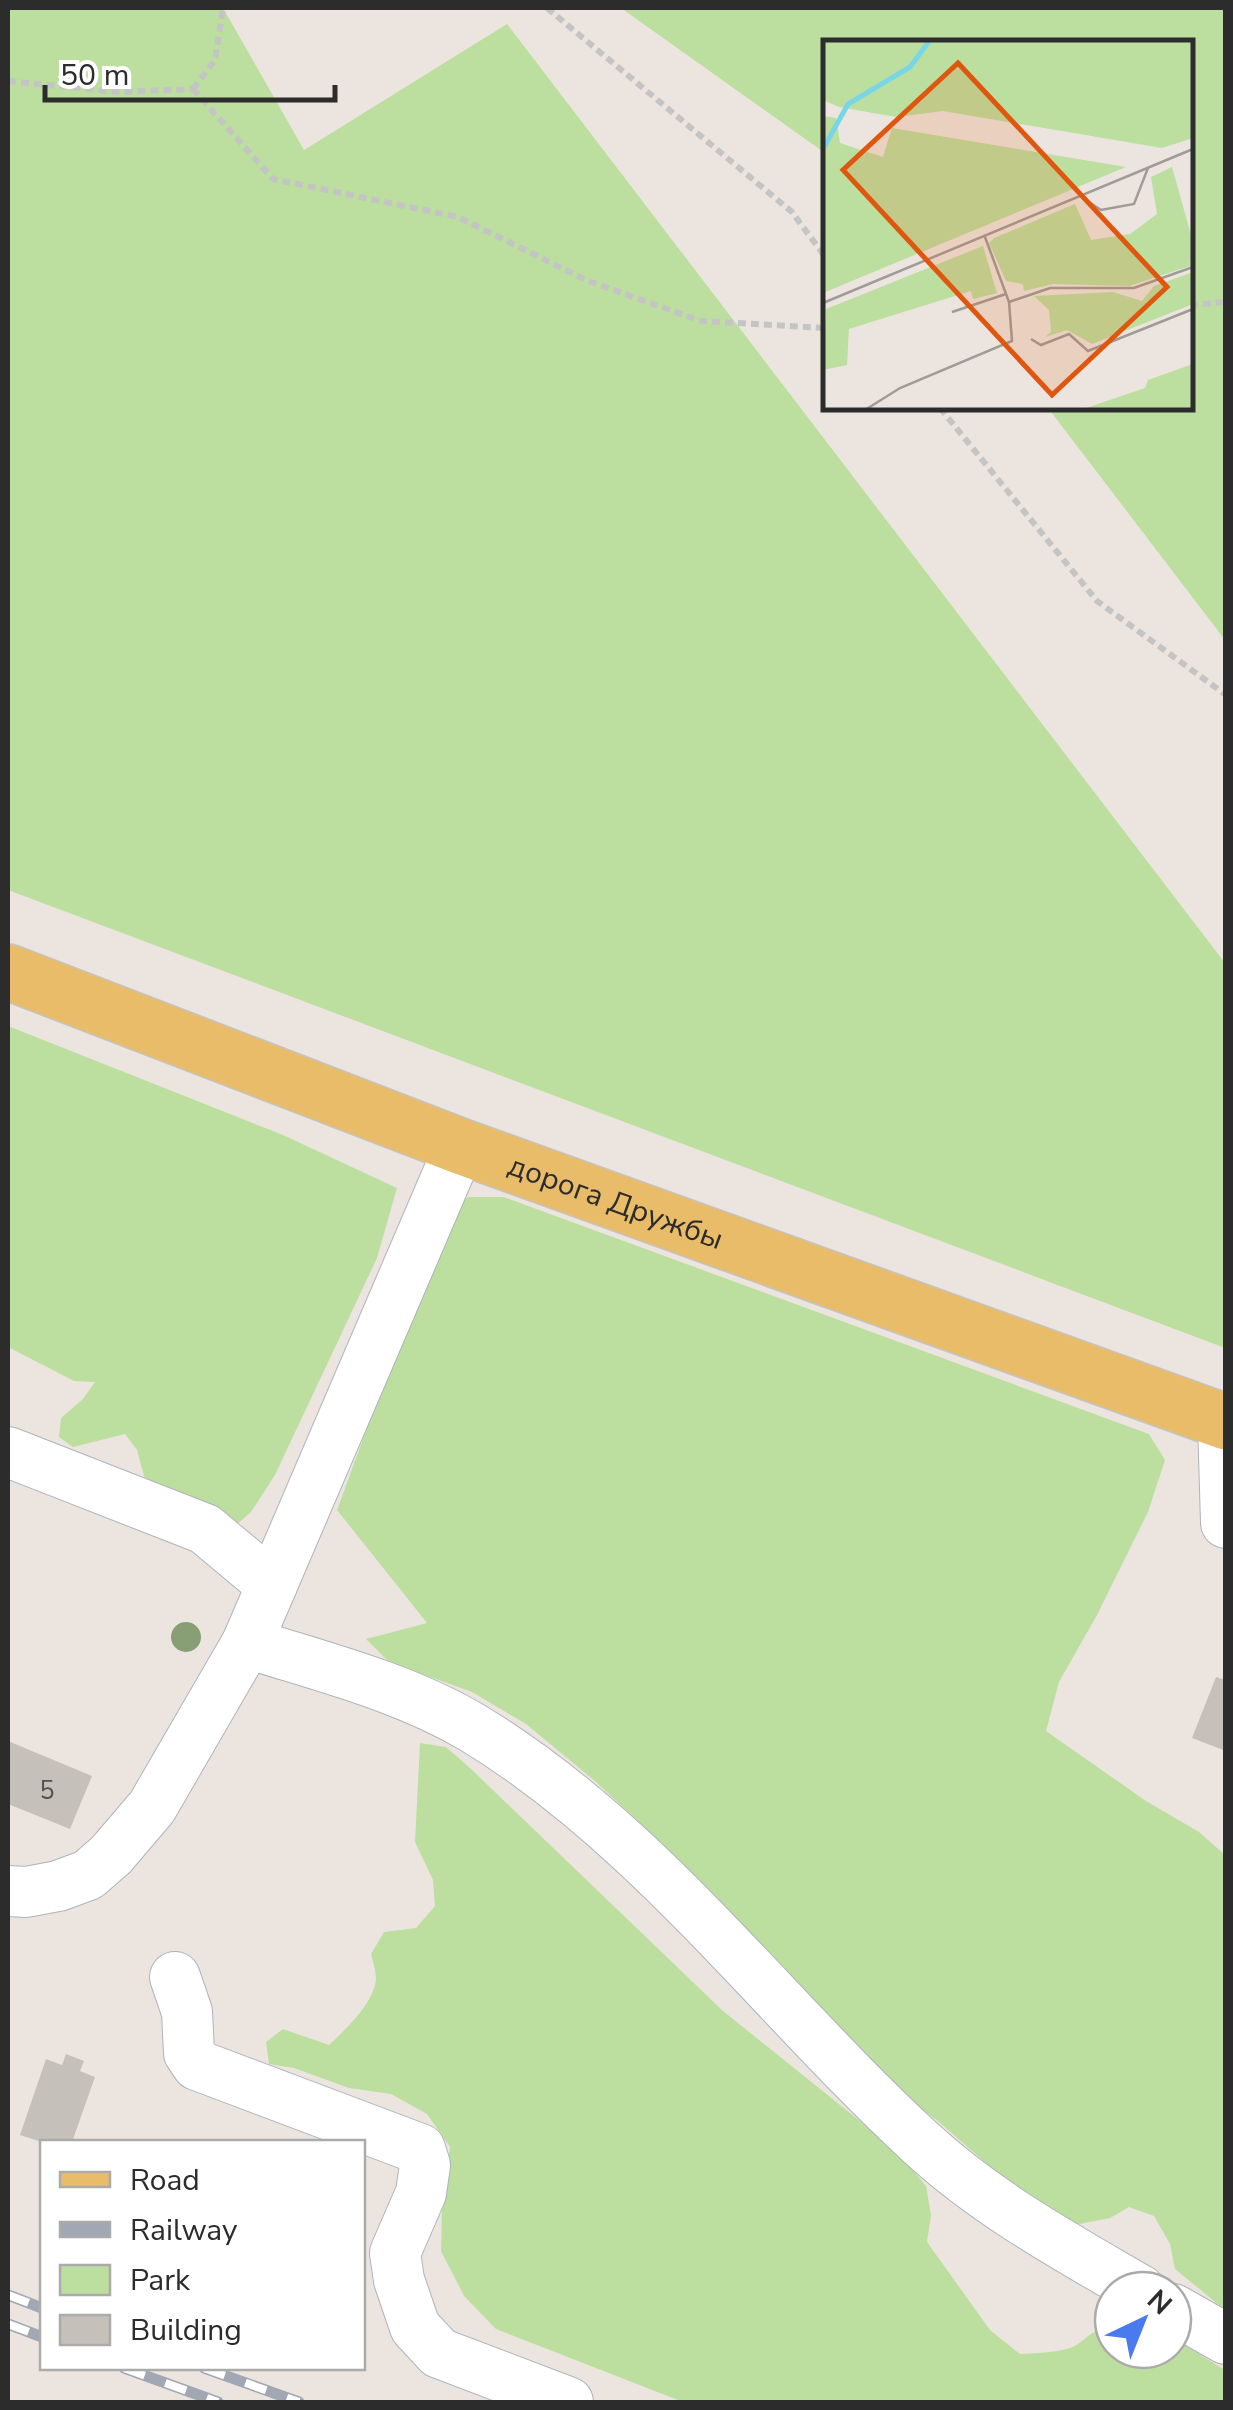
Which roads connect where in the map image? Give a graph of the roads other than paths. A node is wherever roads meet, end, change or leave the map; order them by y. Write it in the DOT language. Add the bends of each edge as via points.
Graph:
graph roads {
  1 [pos="8,972"];
  2 [pos="460,1146"];
  3 [pos="1224,1422"];
  4 [pos="8,1452"];
  5 [pos="1226,1523"];
  6 [pos="272,1584"];
  7 [pos="247,1643"];
  8 [pos="8,1891"];
  9 [pos="174,1977"];
  10 [pos="1106,2270"];
  11 [pos="1193,2320"];
  12 [pos="1226,2339"];
  13 [pos="568,2402"];
  1 -- 2 [label="main road, дорога Дружбы"];
  2 -- 3 [label="main road, дорога Дружбы"];
  2 -- 6 [label="street"];
  3 -- 5 [label="street"];
  4 -- 6 [label="street" via="205,1529"];
  6 -- 7 [label="street"];
  7 -- 8 [label="street" via="152,1808 111,1855 58,1886"];
  7 -- 10 [label="street" via="428,1706 558,1786 662,1880 923,2144 976,2188"];
  9 -- 13 [label="street" via="197,2066 420,2149 421,2193 394,2252 415,2327 440,2353"];
  11 -- 12 [label="street"];
}
